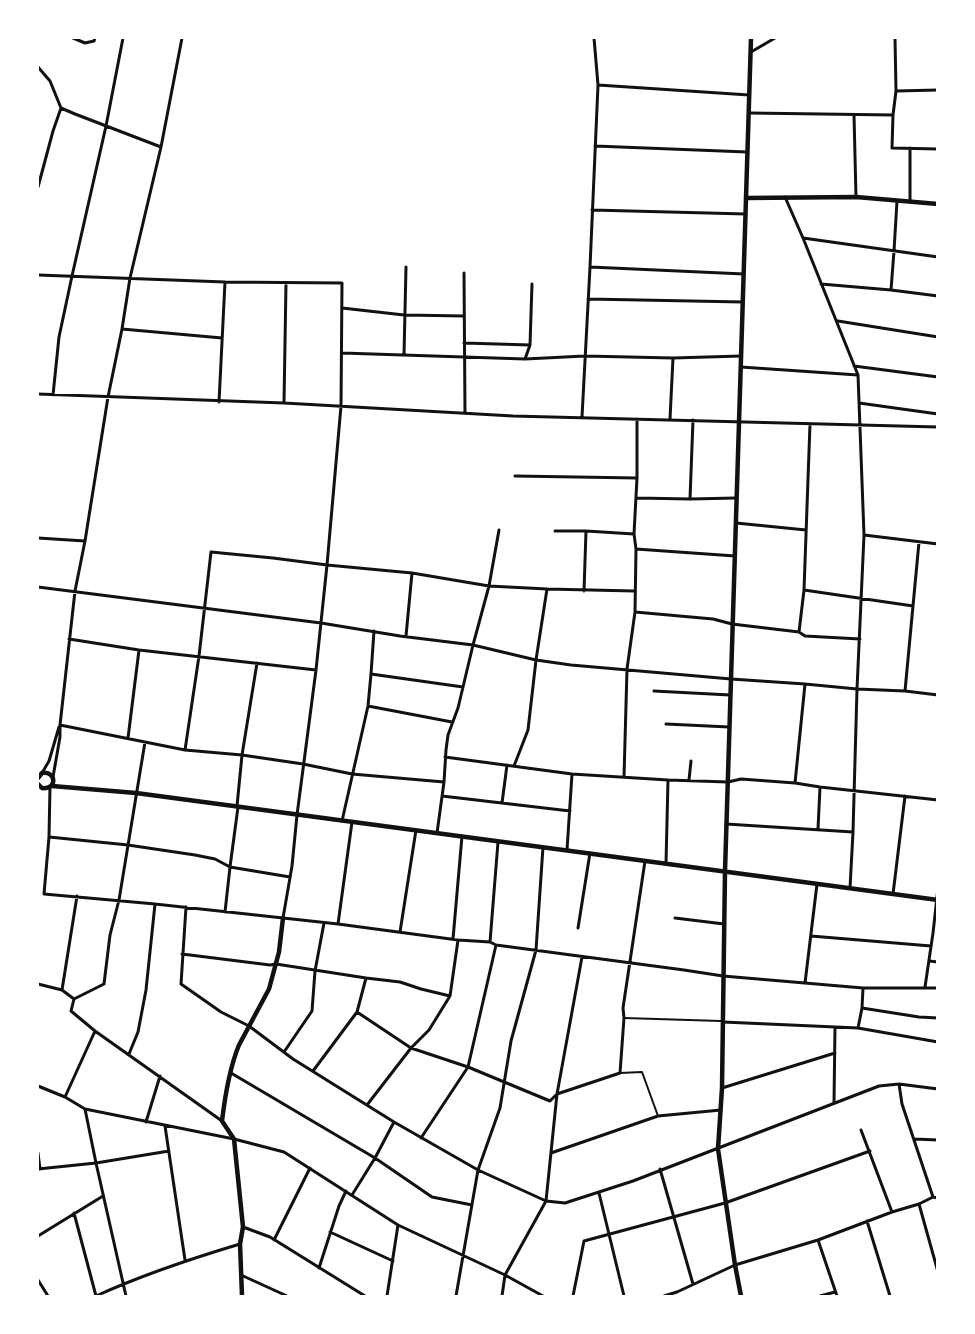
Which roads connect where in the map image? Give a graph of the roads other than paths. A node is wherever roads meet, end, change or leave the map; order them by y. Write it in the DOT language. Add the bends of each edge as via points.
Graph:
graph roads {
  1 [pos="73,38"];
  2 [pos="96,38"];
  3 [pos="123,38"];
  4 [pos="182,38"];
  5 [pos="594,38"];
  6 [pos="751,38"];
  7 [pos="776,38"];
  8 [pos="895,38"];
  9 [pos="751,52"];
  10 [pos="38,67"];
  11 [pos="598,85"];
  12 [pos="938,90"];
  13 [pos="896,91"];
  14 [pos="749,95"];
  15 [pos="61,108"];
  16 [pos="749,113"];
  17 [pos="854,115"];
  18 [pos="893,115"];
  19 [pos="106,126"];
  20 [pos="595,146"];
  21 [pos="161,147"];
  22 [pos="910,148"];
  23 [pos="938,148"];
  24 [pos="748,152"];
  25 [pos="38,187"];
  26 [pos="785,197"];
  27 [pos="856,197"];
  28 [pos="746,198"];
  29 [pos="897,201"];
  30 [pos="910,201"];
  31 [pos="938,204"];
  32 [pos="592,210"];
  33 [pos="746,214"];
  34 [pos="803,238"];
  35 [pos="894,250"];
  36 [pos="938,257"];
  37 [pos="406,267"];
  38 [pos="590,267"];
  39 [pos="464,272"];
  40 [pos="744,274"];
  41 [pos="38,275"];
  42 [pos="72,276"];
  43 [pos="130,278"];
  44 [pos="225,282"];
  45 [pos="286,283"];
  46 [pos="532,284"];
  47 [pos="821,284"];
  48 [pos="891,290"];
  49 [pos="938,296"];
  50 [pos="588,299"];
  51 [pos="743,302"];
  52 [pos="342,308"];
  53 [pos="404,314"];
  54 [pos="464,316"];
  55 [pos="837,321"];
  56 [pos="122,329"];
  57 [pos="938,337"];
  58 [pos="222,338"];
  59 [pos="464,343"];
  60 [pos="530,345"];
  61 [pos="342,353"];
  62 [pos="404,355"];
  63 [pos="585,356"];
  64 [pos="741,356"];
  65 [pos="464,357"];
  66 [pos="673,358"];
  67 [pos="525,359"];
  68 [pos="854,366"];
  69 [pos="741,367"];
  70 [pos="858,375"];
  71 [pos="938,376"];
  72 [pos="38,394"];
  73 [pos="53,394"];
  74 [pos="108,397"];
  75 [pos="219,402"];
  76 [pos="284,403"];
  77 [pos="859,403"];
  78 [pos="341,406"];
  79 [pos="465,413"];
  80 [pos="938,414"];
  81 [pos="582,417"];
  82 [pos="637,419"];
  83 [pos="670,419"];
  84 [pos="693,420"];
  85 [pos="739,421"];
  86 [pos="810,424"];
  87 [pos="860,425"];
  88 [pos="938,427"];
  89 [pos="515,476"];
  90 [pos="638,478"];
  91 [pos="637,498"];
  92 [pos="736,498"];
  93 [pos="690,499"];
  94 [pos="736,524"];
  95 [pos="499,530"];
  96 [pos="806,530"];
  97 [pos="555,531"];
  98 [pos="586,531"];
  99 [pos="634,534"];
  100 [pos="864,535"];
  101 [pos="38,538"];
  102 [pos="85,541"];
  103 [pos="919,542"];
  104 [pos="938,544"];
  105 [pos="636,549"];
  106 [pos="735,556"];
  107 [pos="327,565"];
  108 [pos="412,574"];
  109 [pos="489,586"];
  110 [pos="38,587"];
  111 [pos="547,590"];
  112 [pos="804,590"];
  113 [pos="74,591"];
  114 [pos="584,591"];
  115 [pos="634,591"];
  116 [pos="861,598"];
  117 [pos="913,606"];
  118 [pos="205,608"];
  119 [pos="635,612"];
  120 [pos="321,623"];
  121 [pos="732,624"];
  122 [pos="374,631"];
  123 [pos="799,632"];
  124 [pos="406,636"];
  125 [pos="69,639"];
  126 [pos="860,639"];
  127 [pos="473,645"];
  128 [pos="139,650"];
  129 [pos="199,656"];
  130 [pos="536,660"];
  131 [pos="256,663"];
  132 [pos="627,669"];
  133 [pos="316,670"];
  134 [pos="372,674"];
  135 [pos="731,679"];
  136 [pos="805,684"];
  137 [pos="463,687"];
  138 [pos="857,689"];
  139 [pos="654,690"];
  140 [pos="904,691"];
  141 [pos="730,695"];
  142 [pos="938,695"];
  143 [pos="368,706"];
  144 [pos="452,722"];
  145 [pos="666,724"];
  146 [pos="60,725"];
  147 [pos="729,727"];
  148 [pos="128,738"];
  149 [pos="145,742"];
  150 [pos="185,750"];
  151 [pos="242,755"];
  152 [pos="445,757"];
  153 [pos="691,761"];
  154 [pos="303,764"];
  155 [pos="506,765"];
  156 [pos="514,766"];
  157 [pos="352,774"];
  158 [pos="572,774"];
  159 [pos="39,775"];
  160 [pos="624,777"];
  161 [pos="53,778"];
  162 [pos="668,780"];
  163 [pos="689,780"];
  164 [pos="444,782"];
  165 [pos="728,782"];
  166 [pos="795,783"];
  167 [pos="38,784"];
  168 [pos="51,787"];
  169 [pos="820,787"];
  170 [pos="854,790"];
  171 [pos="136,794"];
  172 [pos="442,796"];
  173 [pos="905,796"];
  174 [pos="938,800"];
  175 [pos="502,803"];
  176 [pos="237,807"];
  177 [pos="570,811"];
  178 [pos="297,815"];
  179 [pos="342,821"];
  180 [pos="352,822"];
  181 [pos="726,824"];
  182 [pos="818,829"];
  183 [pos="416,830"];
  184 [pos="854,832"];
  185 [pos="437,833"];
  186 [pos="462,836"];
  187 [pos="49,837"];
  188 [pos="498,842"];
  189 [pos="128,845"];
  190 [pos="543,847"];
  191 [pos="567,850"];
  192 [pos="590,853"];
  193 [pos="645,860"];
  194 [pos="666,863"];
  195 [pos="230,867"];
  196 [pos="725,871"];
  197 [pos="290,877"];
  198 [pos="817,884"];
  199 [pos="850,888"];
  200 [pos="938,888"];
  201 [pos="893,894"];
  202 [pos="77,896"];
  203 [pos="119,900"];
  204 [pos="937,900"];
  205 [pos="155,904"];
  206 [pos="186,907"];
  207 [pos="225,912"];
  208 [pos="284,918"];
  209 [pos="675,918"];
  210 [pos="324,923"];
  211 [pos="338,924"];
  212 [pos="724,924"];
  213 [pos="578,928"];
  214 [pos="400,932"];
  215 [pos="811,936"];
  216 [pos="453,939"];
  217 [pos="458,940"];
  218 [pos="490,942"];
  219 [pos="496,944"];
  220 [pos="931,946"];
  221 [pos="536,950"];
  222 [pos="182,954"];
  223 [pos="582,957"];
  224 [pos="928,961"];
  225 [pos="938,962"];
  226 [pos="630,963"];
  227 [pos="276,964"];
  228 [pos="316,970"];
  229 [pos="724,976"];
  230 [pos="366,978"];
  231 [pos="805,983"];
  232 [pos="38,984"];
  233 [pos="925,987"];
  234 [pos="863,988"];
  235 [pos="938,988"];
  236 [pos="62,990"];
  237 [pos="450,996"];
  238 [pos="74,999"];
  239 [pos="862,1008"];
  240 [pos="357,1012"];
  241 [pos="624,1018"];
  242 [pos="938,1018"];
  243 [pos="723,1022"];
  244 [pos="249,1026"];
  245 [pos="835,1027"];
  246 [pos="858,1028"];
  247 [pos="96,1031"];
  248 [pos="938,1042"];
  249 [pos="411,1048"];
  250 [pos="284,1052"];
  251 [pos="835,1053"];
  252 [pos="129,1054"];
  253 [pos="468,1067"];
  254 [pos="313,1071"];
  255 [pos="231,1073"];
  256 [pos="620,1073"];
  257 [pos="160,1076"];
  258 [pos="504,1082"];
  259 [pos="899,1084"];
  260 [pos="38,1086"];
  261 [pos="722,1088"];
  262 [pos="938,1090"];
  263 [pos="557,1094"];
  264 [pos="65,1097"];
  265 [pos="834,1103"];
  266 [pos="366,1105"];
  267 [pos="85,1109"];
  268 [pos="720,1110"];
  269 [pos="658,1116"];
  270 [pos="146,1122"];
  271 [pos="222,1122"];
  272 [pos="394,1122"];
  273 [pos="165,1126"];
  274 [pos="862,1130"];
  275 [pos="421,1138"];
  276 [pos="234,1139"];
  277 [pos="914,1139"];
  278 [pos="938,1140"];
  279 [pos="718,1149"];
  280 [pos="168,1151"];
  281 [pos="870,1151"];
  282 [pos="38,1153"];
  283 [pos="551,1153"];
  284 [pos="375,1158"];
  285 [pos="96,1162"];
  286 [pos="310,1168"];
  287 [pos="38,1169"];
  288 [pos="660,1169"];
  289 [pos="478,1170"];
  290 [pos="346,1191"];
  291 [pos="599,1192"];
  292 [pos="352,1195"];
  293 [pos="103,1196"];
  294 [pos="935,1197"];
  295 [pos="546,1201"];
  296 [pos="725,1203"];
  297 [pos="920,1204"];
  298 [pos="472,1205"];
  299 [pos="892,1212"];
  300 [pos="74,1213"];
  301 [pos="674,1217"];
  302 [pos="867,1221"];
  303 [pos="398,1225"];
  304 [pos="243,1227"];
  305 [pos="330,1232"];
  306 [pos="609,1235"];
  307 [pos="38,1236"];
  308 [pos="274,1240"];
  309 [pos="818,1240"];
  310 [pos="240,1244"];
  311 [pos="464,1255"];
  312 [pos="185,1260"];
  313 [pos="393,1262"];
  314 [pos="734,1265"];
  315 [pos="319,1268"];
  316 [pos="938,1272"];
  317 [pos="241,1275"];
  318 [pos="505,1275"];
  319 [pos="38,1280"];
  320 [pos="123,1284"];
  321 [pos="693,1284"];
  322 [pos="835,1292"];
  323 [pos="677,1294"];
  324 [pos="48,1296"];
  325 [pos="96,1296"];
  326 [pos="126,1296"];
  327 [pos="242,1296"];
  328 [pos="287,1296"];
  329 [pos="365,1296"];
  330 [pos="387,1296"];
  331 [pos="456,1296"];
  332 [pos="502,1296"];
  333 [pos="543,1296"];
  334 [pos="573,1296"];
  335 [pos="624,1296"];
  336 [pos="664,1296"];
  337 [pos="741,1296"];
  338 [pos="820,1296"];
  339 [pos="837,1296"];
  340 [pos="890,1296"];
  1 -- 2 [label="street" via="85,43"];
  3 -- 19 [label="street"];
  4 -- 21 [label="street"];
  5 -- 11 [label="street"];
  6 -- 9 [label="main road"];
  7 -- 9 [label="street"];
  8 -- 13 [label="street"];
  9 -- 14 [label="main road"];
  10 -- 15 [label="street" via="50,81"];
  11 -- 14 [label="street"];
  11 -- 20 [label="street"];
  12 -- 13 [label="street"];
  13 -- 18 [label="street"];
  14 -- 16 [label="main road"];
  15 -- 19 [label="street"];
  15 -- 25 [label="street"];
  16 -- 17 [label="street"];
  16 -- 24 [label="main road"];
  17 -- 18 [label="street"];
  17 -- 27 [label="street"];
  18 -- 22 [label="street" via="892,148"];
  19 -- 21 [label="street"];
  19 -- 42 [label="street"];
  20 -- 24 [label="street"];
  20 -- 32 [label="street"];
  21 -- 43 [label="street"];
  22 -- 23 [label="street"];
  22 -- 30 [label="street"];
  24 -- 28 [label="main road"];
  26 -- 27 [label="main road"];
  26 -- 28 [label="main road"];
  26 -- 34 [label="street"];
  27 -- 29 [label="main road"];
  28 -- 33 [label="main road"];
  29 -- 30 [label="main road"];
  29 -- 35 [label="street"];
  30 -- 31 [label="main road"];
  32 -- 33 [label="street"];
  32 -- 38 [label="street"];
  33 -- 40 [label="main road"];
  34 -- 35 [label="street"];
  34 -- 47 [label="street"];
  35 -- 36 [label="street"];
  35 -- 48 [label="street"];
  37 -- 53 [label="street"];
  38 -- 40 [label="street"];
  38 -- 50 [label="street"];
  39 -- 54 [label="street"];
  40 -- 51 [label="main road"];
  41 -- 42 [label="street"];
  42 -- 43 [label="street"];
  42 -- 73 [label="street" via="59,337"];
  43 -- 44 [label="street"];
  43 -- 56 [label="street"];
  44 -- 45 [label="street"];
  44 -- 58 [label="street"];
  45 -- 52 [label="street" via="342,283"];
  45 -- 76 [label="street"];
  46 -- 60 [label="street"];
  47 -- 48 [label="street"];
  47 -- 55 [label="street"];
  48 -- 49 [label="street"];
  50 -- 51 [label="street"];
  50 -- 63 [label="street"];
  51 -- 64 [label="main road"];
  52 -- 53 [label="street"];
  52 -- 61 [label="street"];
  53 -- 54 [label="street"];
  53 -- 62 [label="street"];
  54 -- 59 [label="street"];
  55 -- 57 [label="street"];
  55 -- 68 [label="street"];
  56 -- 58 [label="street"];
  56 -- 74 [label="street"];
  58 -- 75 [label="street"];
  59 -- 60 [label="street"];
  59 -- 65 [label="street"];
  60 -- 67 [label="street"];
  61 -- 62 [label="street"];
  61 -- 78 [label="street"];
  62 -- 65 [label="street"];
  63 -- 66 [label="street"];
  63 -- 67 [label="street"];
  63 -- 81 [label="street"];
  64 -- 66 [label="street"];
  64 -- 69 [label="main road"];
  65 -- 67 [label="street"];
  65 -- 79 [label="street"];
  66 -- 83 [label="street"];
  68 -- 70 [label="street"];
  68 -- 71 [label="street"];
  69 -- 70 [label="street"];
  69 -- 85 [label="main road"];
  70 -- 77 [label="street"];
  72 -- 73 [label="street"];
  73 -- 74 [label="street"];
  74 -- 75 [label="street"];
  74 -- 102 [label="street"];
  75 -- 76 [label="street"];
  76 -- 78 [label="street"];
  77 -- 80 [label="street"];
  77 -- 87 [label="street"];
  78 -- 79 [label="street"];
  78 -- 107 [label="street"];
  79 -- 81 [label="street"];
  81 -- 82 [label="street"];
  82 -- 83 [label="street"];
  82 -- 90 [label="street"];
  83 -- 84 [label="street"];
  84 -- 85 [label="street"];
  84 -- 93 [label="street"];
  85 -- 86 [label="street"];
  85 -- 92 [label="main road"];
  86 -- 87 [label="street"];
  86 -- 96 [label="street"];
  87 -- 88 [label="street"];
  87 -- 100 [label="street"];
  89 -- 90 [label="street"];
  90 -- 91 [label="street"];
  91 -- 93 [label="street"];
  91 -- 99 [label="street"];
  92 -- 93 [label="street"];
  92 -- 94 [label="main road"];
  94 -- 96 [label="street"];
  94 -- 106 [label="main road"];
  95 -- 109 [label="street"];
  96 -- 112 [label="street"];
  97 -- 98 [label="street"];
  98 -- 99 [label="street"];
  98 -- 114 [label="street"];
  99 -- 105 [label="street"];
  100 -- 103 [label="street"];
  100 -- 116 [label="street"];
  101 -- 102 [label="street"];
  102 -- 113 [label="street"];
  103 -- 104 [label="street"];
  103 -- 117 [label="street"];
  105 -- 106 [label="street"];
  105 -- 115 [label="street"];
  106 -- 121 [label="main road"];
  107 -- 108 [label="street"];
  107 -- 118 [label="street" via="211,552"];
  107 -- 120 [label="street"];
  108 -- 109 [label="street"];
  108 -- 124 [label="street"];
  109 -- 111 [label="street"];
  109 -- 127 [label="street"];
  110 -- 113 [label="street"];
  111 -- 114 [label="street"];
  111 -- 130 [label="street"];
  112 -- 116 [label="street"];
  112 -- 123 [label="street"];
  113 -- 118 [label="street"];
  113 -- 125 [label="street"];
  114 -- 115 [label="street"];
  115 -- 119 [label="street"];
  116 -- 117 [label="street"];
  116 -- 126 [label="street"];
  117 -- 140 [label="street"];
  118 -- 120 [label="street"];
  118 -- 129 [label="street"];
  119 -- 121 [label="street" via="713,619"];
  119 -- 132 [label="street"];
  120 -- 122 [label="street"];
  120 -- 133 [label="street"];
  121 -- 123 [label="street"];
  121 -- 135 [label="main road"];
  122 -- 124 [label="street"];
  122 -- 134 [label="street"];
  123 -- 126 [label="street" via="805,636"];
  124 -- 127 [label="street"];
  125 -- 128 [label="street"];
  125 -- 146 [label="street"];
  126 -- 138 [label="street"];
  127 -- 130 [label="street"];
  127 -- 137 [label="street"];
  128 -- 129 [label="street"];
  128 -- 148 [label="street"];
  129 -- 131 [label="street"];
  129 -- 150 [label="street"];
  130 -- 132 [label="street"];
  130 -- 156 [label="street" via="528,730"];
  131 -- 133 [label="street"];
  131 -- 151 [label="street"];
  132 -- 135 [label="street"];
  132 -- 160 [label="street"];
  133 -- 154 [label="street"];
  134 -- 137 [label="street"];
  134 -- 143 [label="street"];
  135 -- 136 [label="street"];
  135 -- 141 [label="main road"];
  136 -- 138 [label="street"];
  136 -- 166 [label="street"];
  137 -- 144 [label="street"];
  138 -- 140 [label="street"];
  138 -- 170 [label="street"];
  139 -- 141 [label="street"];
  140 -- 142 [label="street"];
  141 -- 147 [label="main road"];
  143 -- 144 [label="street"];
  143 -- 157 [label="street"];
  144 -- 152 [label="street"];
  145 -- 147 [label="street"];
  146 -- 148 [label="street"];
  146 -- 159 [label="street" via="49,761"];
  146 -- 161 [label="street"];
  147 -- 165 [label="main road"];
  148 -- 149 [label="street"];
  149 -- 150 [label="street"];
  149 -- 171 [label="street"];
  150 -- 151 [label="street"];
  151 -- 154 [label="street"];
  151 -- 176 [label="street"];
  152 -- 155 [label="street"];
  152 -- 164 [label="street"];
  153 -- 163 [label="street"];
  154 -- 157 [label="street"];
  154 -- 178 [label="street"];
  155 -- 156 [label="street"];
  155 -- 175 [label="street"];
  156 -- 158 [label="street"];
  157 -- 164 [label="street"];
  157 -- 179 [label="street"];
  158 -- 160 [label="street"];
  158 -- 177 [label="street"];
  159 -- 161 [label="main road" via="47,773"];
  160 -- 162 [label="street"];
  161 -- 168 [label="main road"];
  162 -- 163 [label="street"];
  162 -- 194 [label="street"];
  163 -- 165 [label="street"];
  164 -- 172 [label="street"];
  165 -- 166 [label="street" via="741,779"];
  165 -- 181 [label="main road"];
  166 -- 169 [label="street"];
  167 -- 168 [label="main road" via="45,789"];
  168 -- 171 [label="main road"];
  168 -- 187 [label="street"];
  169 -- 170 [label="street"];
  169 -- 182 [label="street"];
  170 -- 173 [label="street"];
  170 -- 184 [label="street"];
  171 -- 176 [label="main road"];
  171 -- 189 [label="street"];
  172 -- 175 [label="street"];
  172 -- 185 [label="street"];
  173 -- 174 [label="street"];
  173 -- 201 [label="street"];
  175 -- 177 [label="street"];
  176 -- 178 [label="main road"];
  176 -- 195 [label="street"];
  177 -- 191 [label="street"];
  178 -- 179 [label="main road"];
  178 -- 197 [label="street"];
  179 -- 180 [label="main road"];
  180 -- 183 [label="main road"];
  180 -- 211 [label="street"];
  181 -- 182 [label="street"];
  181 -- 196 [label="main road"];
  182 -- 184 [label="street"];
  183 -- 185 [label="main road"];
  183 -- 214 [label="street"];
  184 -- 199 [label="street"];
  185 -- 186 [label="main road"];
  186 -- 188 [label="main road"];
  186 -- 216 [label="street"];
  187 -- 189 [label="street"];
  187 -- 202 [label="street" via="44,894"];
  188 -- 190 [label="main road"];
  188 -- 218 [label="street"];
  189 -- 195 [label="street" via="215,859"];
  189 -- 203 [label="street"];
  190 -- 191 [label="main road"];
  190 -- 221 [label="street"];
  191 -- 192 [label="main road"];
  192 -- 193 [label="main road"];
  192 -- 213 [label="street"];
  193 -- 194 [label="main road"];
  193 -- 226 [label="street"];
  194 -- 196 [label="main road"];
  195 -- 197 [label="street"];
  195 -- 207 [label="street"];
  196 -- 198 [label="main road"];
  196 -- 212 [label="main road"];
  197 -- 208 [label="street"];
  198 -- 199 [label="main road"];
  198 -- 215 [label="street"];
  199 -- 201 [label="main road"];
  200 -- 204 [label="street"];
  201 -- 204 [label="main road"];
  202 -- 203 [label="street"];
  202 -- 236 [label="street"];
  203 -- 205 [label="street"];
  203 -- 238 [label="street" via="110,935 104,984"];
  204 -- 220 [label="street"];
  205 -- 206 [label="street"];
  205 -- 252 [label="street" via="146,990 138,1032"];
  206 -- 207 [label="street"];
  206 -- 222 [label="street"];
  207 -- 208 [label="street"];
  208 -- 210 [label="street"];
  208 -- 227 [label="main road"];
  209 -- 212 [label="street"];
  210 -- 211 [label="street"];
  210 -- 228 [label="street"];
  211 -- 214 [label="street"];
  212 -- 229 [label="main road"];
  214 -- 216 [label="street"];
  215 -- 220 [label="street"];
  215 -- 231 [label="street"];
  216 -- 217 [label="street"];
  217 -- 218 [label="street"];
  217 -- 237 [label="street"];
  218 -- 219 [label="street"];
  219 -- 221 [label="street"];
  219 -- 253 [label="street"];
  220 -- 224 [label="street"];
  221 -- 223 [label="street"];
  221 -- 258 [label="street" via="511,1041"];
  222 -- 227 [label="street"];
  222 -- 244 [label="street" via="181,984 221,1012"];
  223 -- 226 [label="street"];
  223 -- 263 [label="street"];
  224 -- 225 [label="street"];
  224 -- 233 [label="street"];
  226 -- 229 [label="street"];
  226 -- 241 [label="street"];
  227 -- 228 [label="street"];
  227 -- 244 [label="main road" via="269,989"];
  228 -- 230 [label="street"];
  228 -- 250 [label="street" via="312,1011"];
  229 -- 231 [label="street"];
  229 -- 243 [label="main road"];
  230 -- 237 [label="street" via="400,982"];
  230 -- 240 [label="street"];
  231 -- 234 [label="street"];
  232 -- 236 [label="street"];
  233 -- 234 [label="street"];
  233 -- 235 [label="street"];
  234 -- 239 [label="street"];
  236 -- 238 [label="street"];
  237 -- 249 [label="street" via="429,1030"];
  238 -- 247 [label="street" via="71,1011"];
  239 -- 242 [label="street"];
  239 -- 246 [label="street"];
  240 -- 249 [label="street"];
  240 -- 254 [label="street"];
  241 -- 243 [label="lane"];
  241 -- 256 [label="street"];
  243 -- 245 [label="street"];
  243 -- 261 [label="main road"];
  244 -- 250 [label="street"];
  244 -- 255 [label="main road"];
  245 -- 246 [label="street"];
  245 -- 251 [label="street"];
  246 -- 248 [label="street"];
  247 -- 252 [label="street"];
  247 -- 264 [label="street"];
  249 -- 253 [label="street"];
  249 -- 266 [label="street"];
  250 -- 254 [label="street"];
  251 -- 261 [label="street"];
  251 -- 265 [label="street"];
  252 -- 257 [label="street"];
  253 -- 258 [label="street"];
  253 -- 275 [label="street"];
  254 -- 266 [label="street"];
  255 -- 271 [label="main road"];
  255 -- 284 [label="street"];
  256 -- 263 [label="street"];
  256 -- 269 [label="lane" via="642,1072"];
  257 -- 270 [label="street"];
  257 -- 271 [label="street"];
  258 -- 263 [label="street" via="550,1101"];
  258 -- 289 [label="street" via="500,1108"];
  259 -- 262 [label="street"];
  259 -- 265 [label="street" via="879,1086"];
  259 -- 277 [label="street"];
  260 -- 264 [label="street"];
  261 -- 268 [label="main road"];
  263 -- 283 [label="street"];
  264 -- 267 [label="street"];
  265 -- 279 [label="street"];
  266 -- 272 [label="street"];
  267 -- 270 [label="street"];
  267 -- 285 [label="street"];
  268 -- 269 [label="street"];
  268 -- 279 [label="main road"];
  269 -- 283 [label="street"];
  270 -- 273 [label="street"];
  271 -- 276 [label="main road"];
  272 -- 275 [label="street"];
  272 -- 284 [label="street"];
  273 -- 276 [label="street"];
  273 -- 280 [label="street"];
  274 -- 281 [label="street"];
  275 -- 289 [label="street"];
  276 -- 286 [label="street" via="284,1152"];
  276 -- 304 [label="main road"];
  277 -- 278 [label="street"];
  277 -- 294 [label="street"];
  279 -- 288 [label="street"];
  279 -- 296 [label="main road"];
  280 -- 285 [label="street"];
  280 -- 312 [label="street"];
  281 -- 296 [label="street"];
  281 -- 299 [label="street"];
  282 -- 287 [label="street"];
  283 -- 295 [label="street"];
  284 -- 292 [label="street"];
  284 -- 298 [label="street" via="432,1197"];
  285 -- 287 [label="street"];
  285 -- 293 [label="street"];
  286 -- 290 [label="street"];
  286 -- 308 [label="street"];
  288 -- 291 [label="street"];
  288 -- 301 [label="street"];
  289 -- 295 [label="street"];
  289 -- 298 [label="street"];
  290 -- 292 [label="street"];
  290 -- 305 [label="street"];
  291 -- 295 [label="street" via="565,1202"];
  291 -- 306 [label="street"];
  292 -- 303 [label="street"];
  293 -- 300 [label="street"];
  293 -- 320 [label="street"];
  294 -- 297 [label="street"];
  295 -- 318 [label="street"];
  296 -- 301 [label="street"];
  296 -- 314 [label="main road"];
  297 -- 299 [label="street"];
  297 -- 316 [label="street"];
  298 -- 311 [label="street"];
  299 -- 302 [label="street"];
  300 -- 307 [label="street"];
  300 -- 325 [label="street"];
  301 -- 306 [label="street"];
  301 -- 321 [label="street"];
  302 -- 309 [label="street"];
  302 -- 340 [label="street"];
  303 -- 311 [label="street"];
  303 -- 313 [label="street"];
  304 -- 308 [label="street"];
  304 -- 310 [label="main road"];
  305 -- 313 [label="street"];
  305 -- 315 [label="street"];
  306 -- 334 [label="street" via="584,1241"];
  306 -- 335 [label="street"];
  308 -- 315 [label="street"];
  309 -- 314 [label="street"];
  309 -- 322 [label="street"];
  310 -- 312 [label="street"];
  310 -- 317 [label="main road"];
  311 -- 318 [label="street"];
  311 -- 331 [label="street"];
  312 -- 320 [label="street"];
  313 -- 330 [label="street"];
  314 -- 321 [label="street"];
  314 -- 337 [label="main road"];
  315 -- 329 [label="street"];
  317 -- 327 [label="main road"];
  317 -- 328 [label="street"];
  318 -- 332 [label="street"];
  318 -- 333 [label="street"];
  319 -- 324 [label="street"];
  320 -- 325 [label="street"];
  320 -- 326 [label="street"];
  321 -- 323 [label="street"];
  322 -- 338 [label="street"];
  322 -- 339 [label="street"];
  323 -- 336 [label="street"];
}
